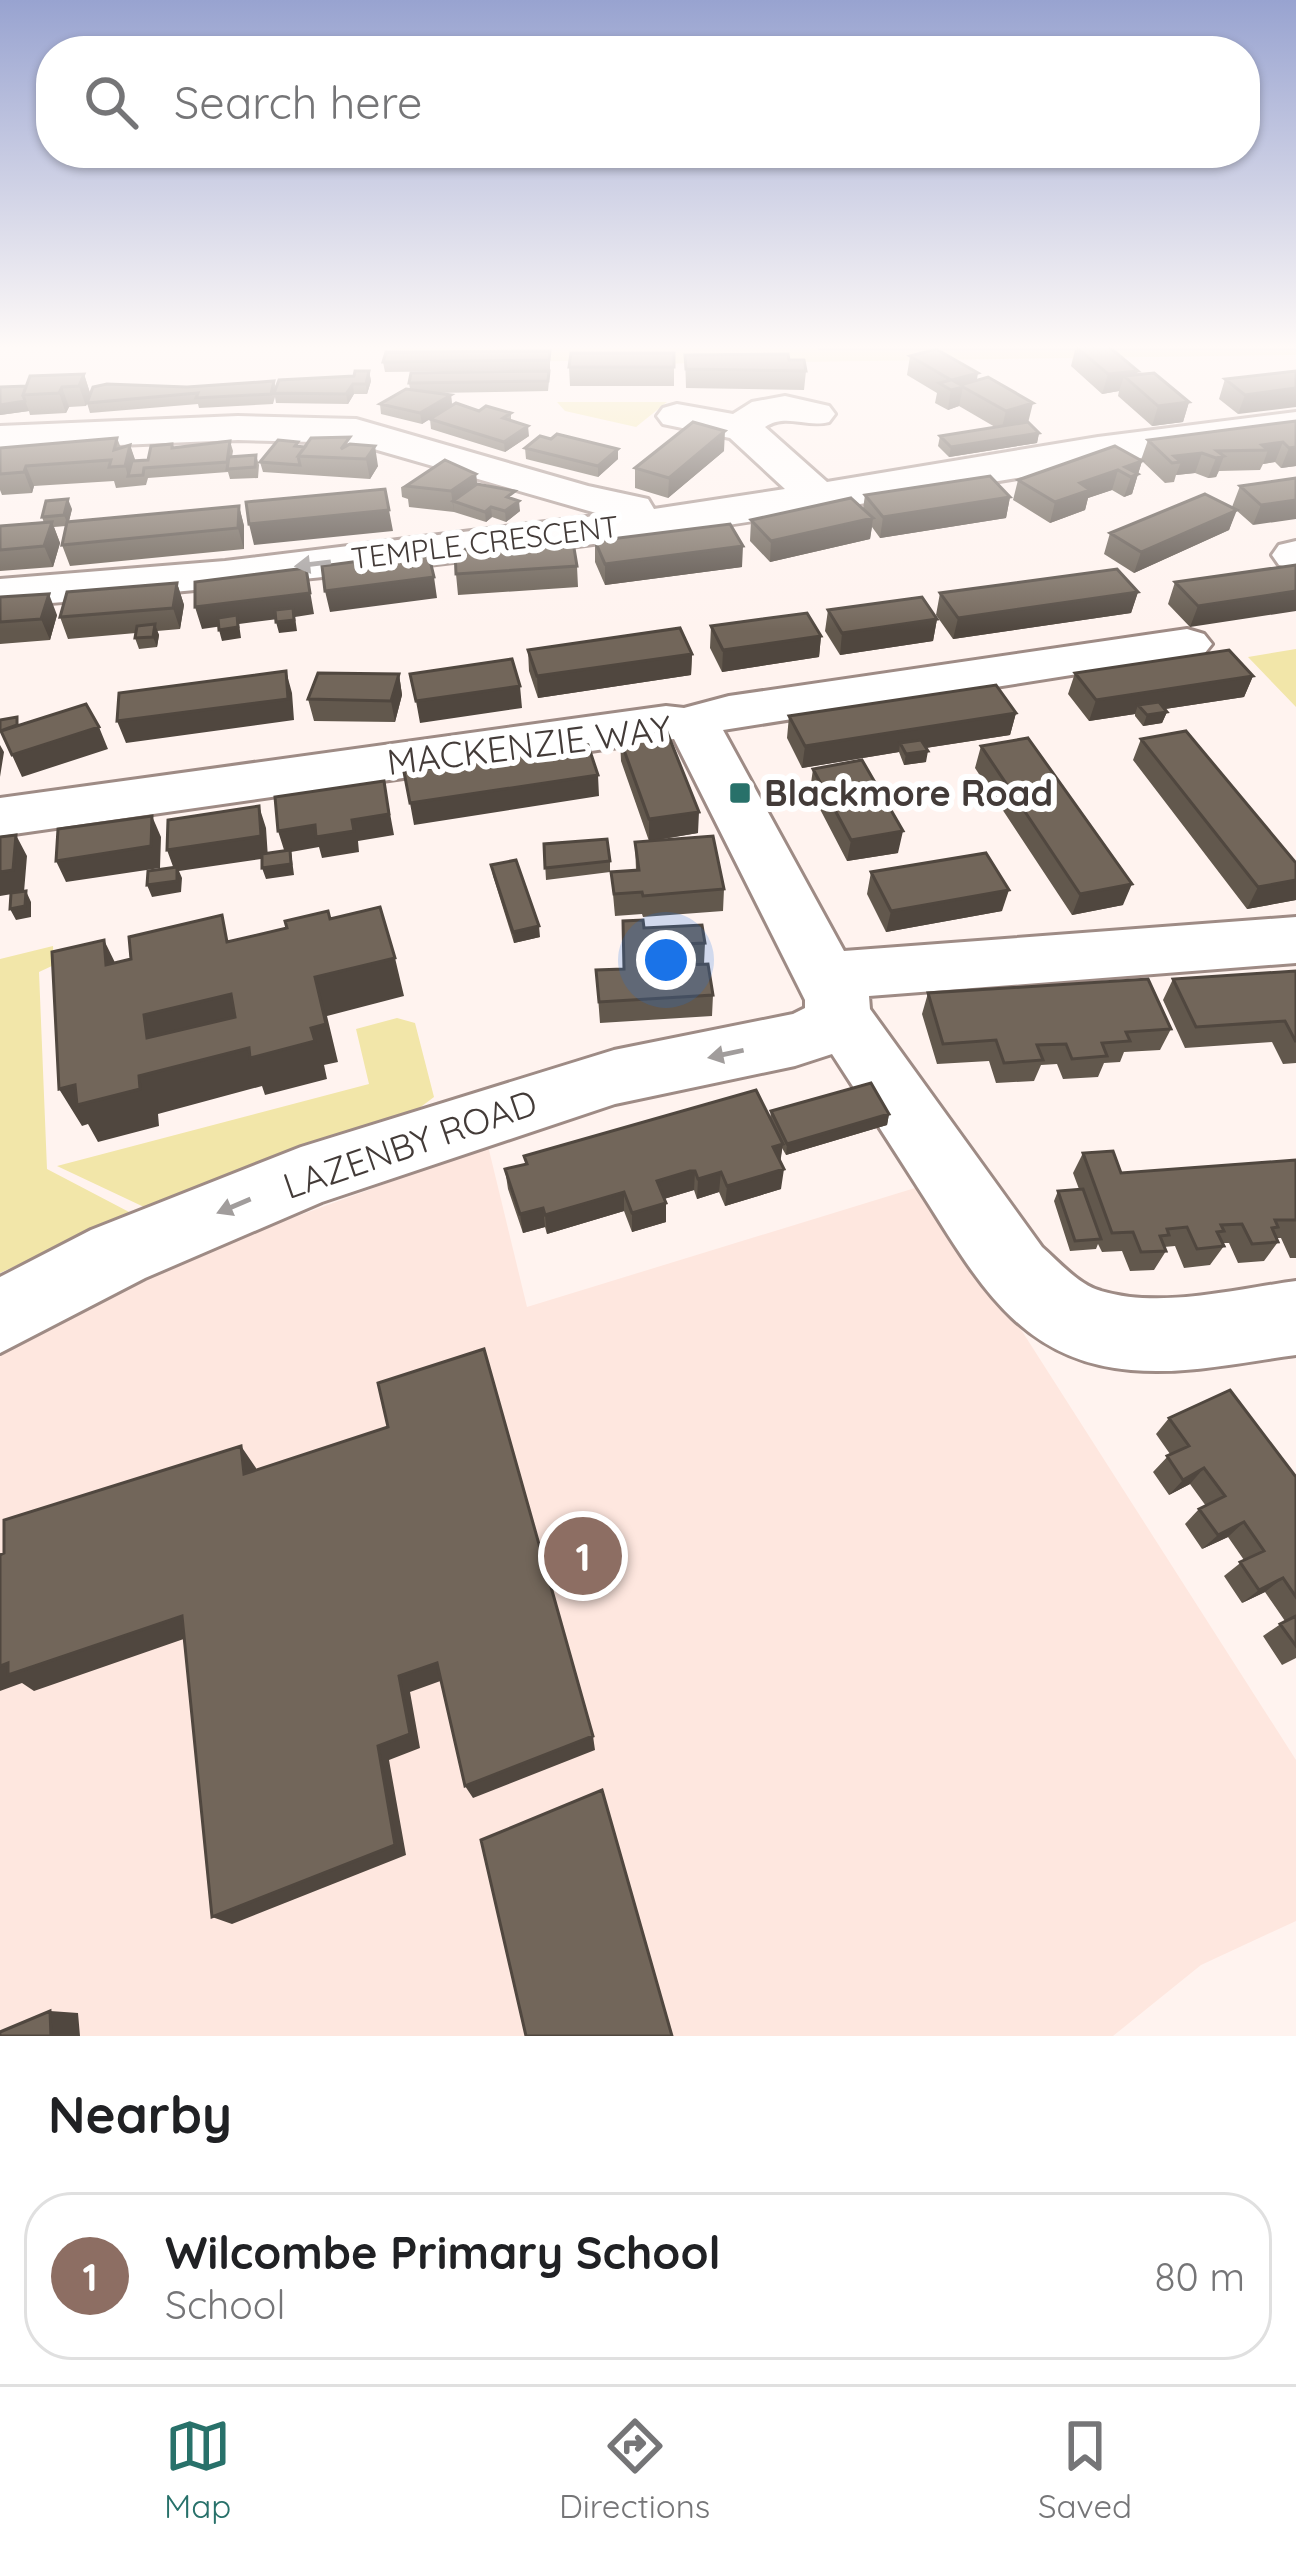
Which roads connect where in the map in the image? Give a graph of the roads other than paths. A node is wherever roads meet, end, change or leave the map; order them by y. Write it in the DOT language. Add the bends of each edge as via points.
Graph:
graph roads {
  1 [pos="385,441"];
  2 [pos="757,441"];
  3 [pos="1161,441"];
  4 [pos="819,497"];
  5 [pos="577,514"];
  6 [pos="0,593"];
  7 [pos="1186,644"];
  8 [pos="694,727"];
  9 [pos="0,817"];
  10 [pos="1296,940"];
  11 [pos="830,998"];
  12 [pos="0,1316"];
  13 [pos="1296,1318"];
  1 -- 5 [label="street"];
  2 -- 4 [label="street"];
  3 -- 4 [label="street, TEMPLE CRESCENT"];
  4 -- 5 [label="street, TEMPLE CRESCENT" via="721,512"];
  5 -- 6 [label="street, TEMPLE CRESCENT, one-way" via="225,575"];
  7 -- 8 [label="street, MACKENZIE WAY" via="1117,642 729,712"];
  8 -- 9 [label="street, MACKENZIE WAY" via="666,722"];
  8 -- 11 [label="street"];
  10 -- 11 [label="street"];
  11 -- 12 [label="street, LAZENBY ROAD, one-way" via="824,1030 614,1077 301,1178 118,1254"];
  11 -- 13 [label="street" via="1015,1271 1044,1300 1084,1324 1135,1333"];
}
